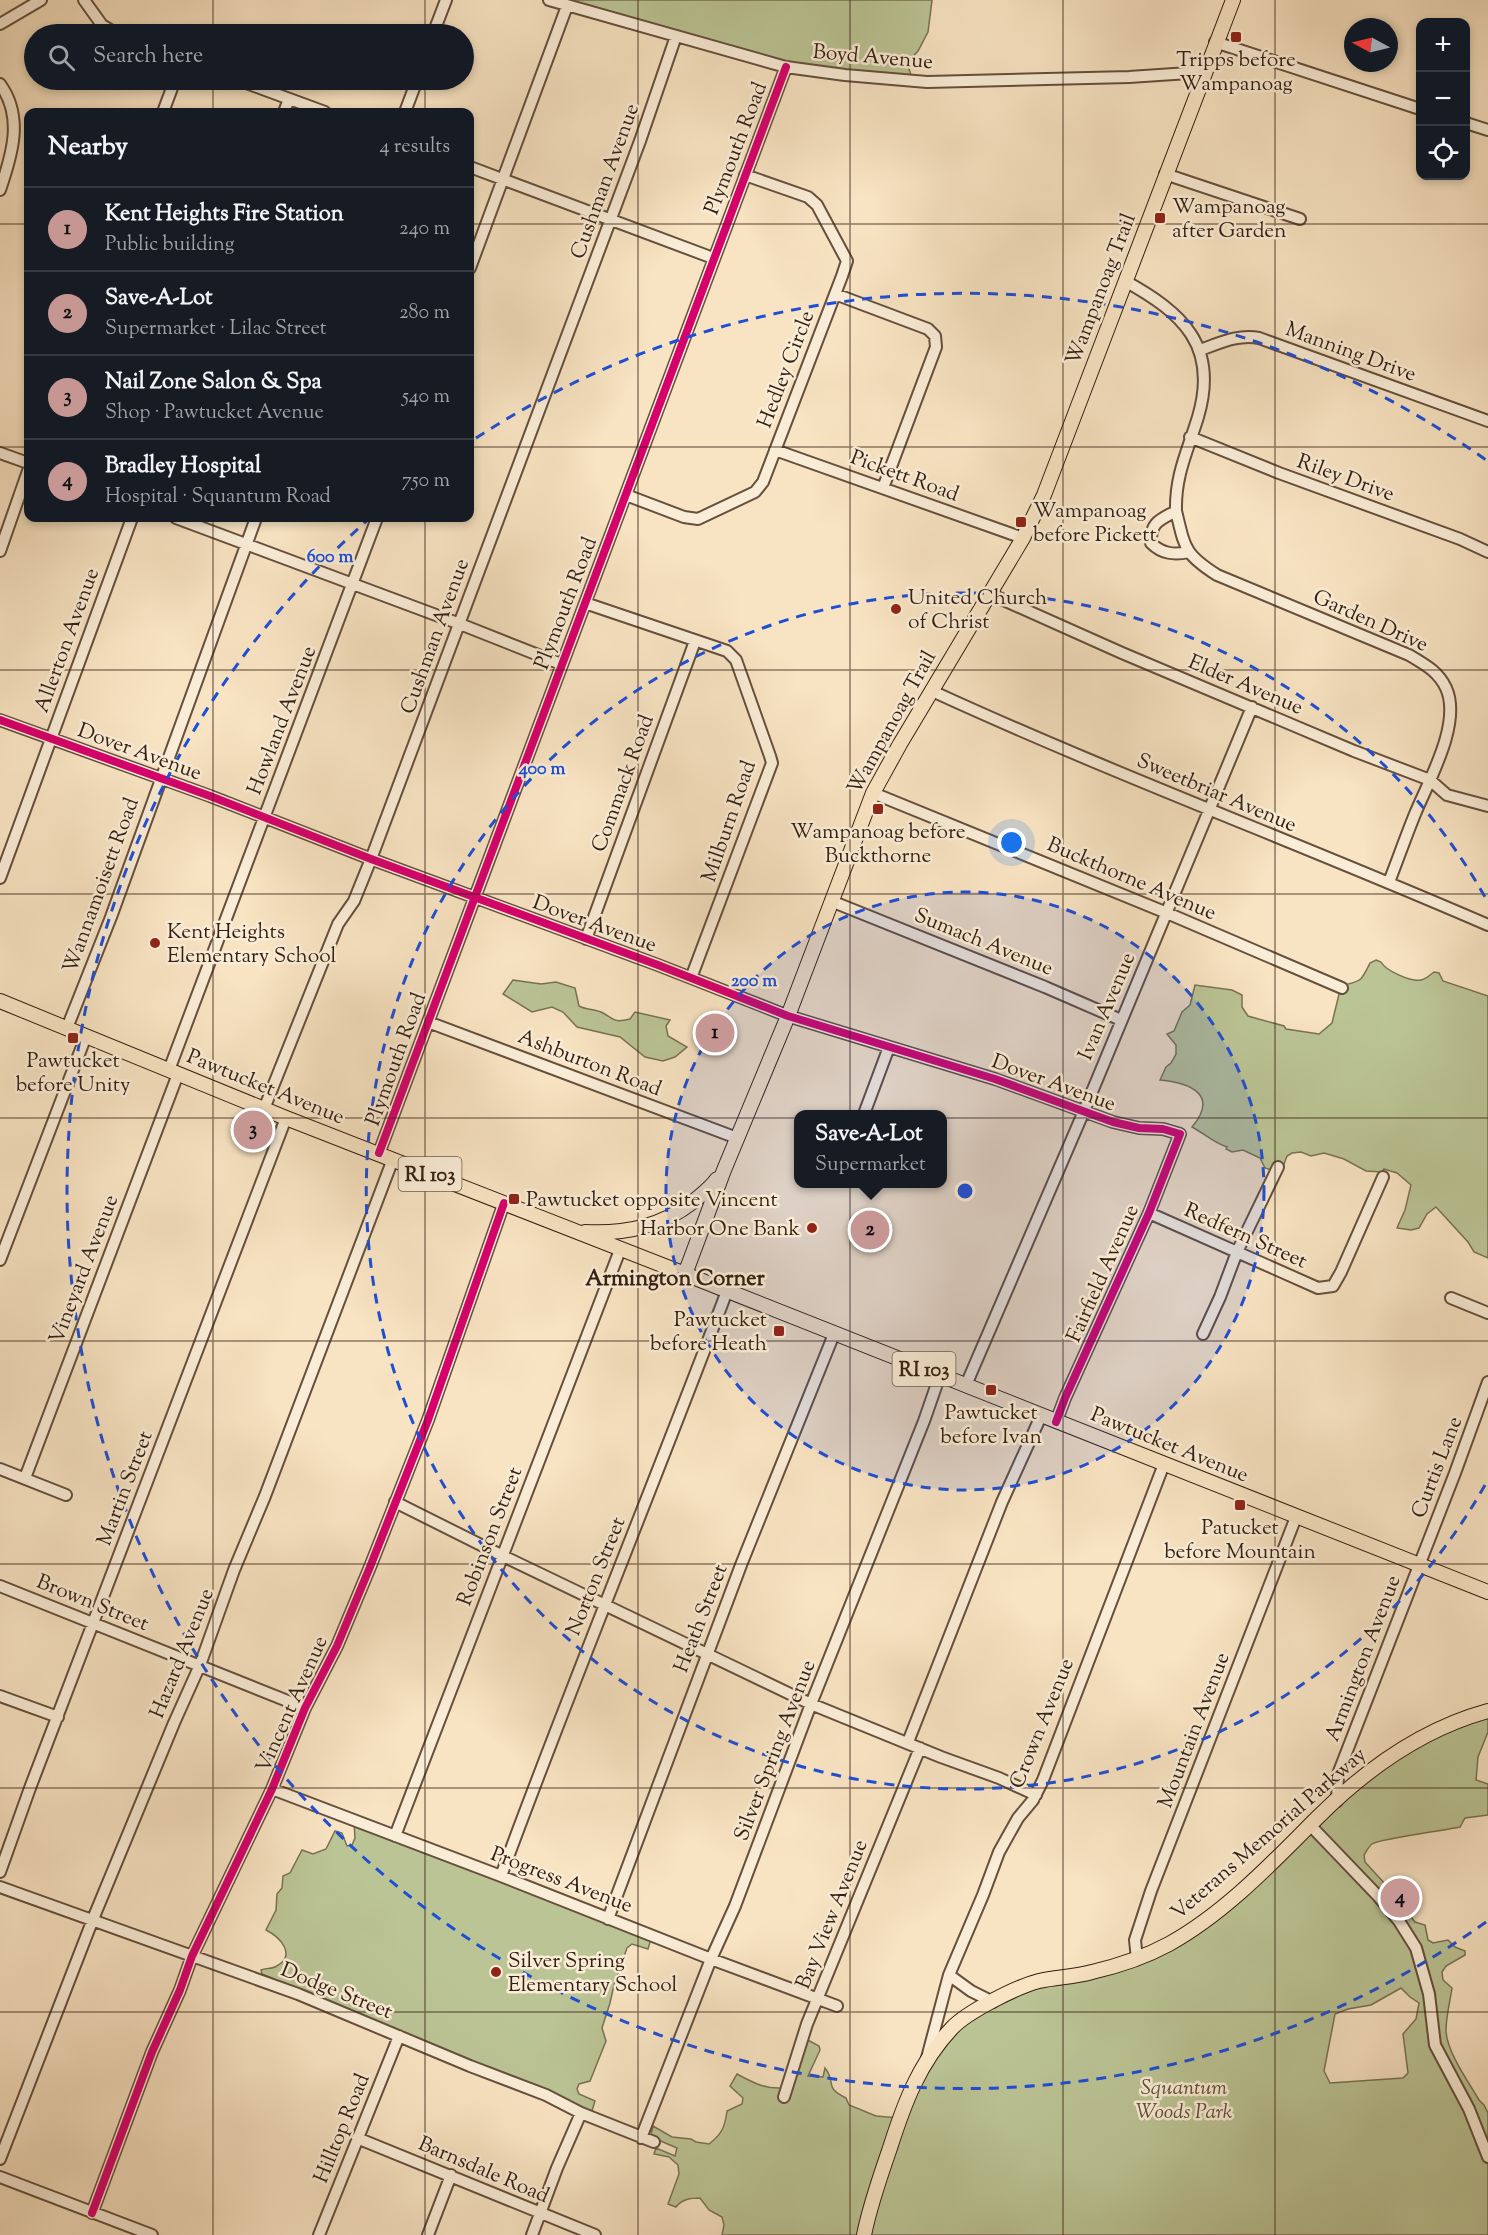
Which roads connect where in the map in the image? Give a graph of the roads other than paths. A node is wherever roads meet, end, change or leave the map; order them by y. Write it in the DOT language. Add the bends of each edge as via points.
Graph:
graph roads {
  1 [pos="41,0"];
  2 [pos="84,0"];
  3 [pos="446,0"];
  4 [pos="549,0"];
  5 [pos="1233,0"];
  6 [pos="567,6"];
  7 [pos="0,24"];
  8 [pos="101,24"];
  9 [pos="437,24"];
  10 [pos="676,36"];
  11 [pos="1215,42"];
  12 [pos="786,67"];
  13 [pos="1204,72"];
  14 [pos="0,84"];
  15 [pos="172,90"];
  16 [pos="265,90"];
  17 [pos="413,90"];
  18 [pos="289,99"];
  19 [pos="1416,107"];
  20 [pos="165,108"];
  21 [pos="286,108"];
  22 [pos="314,108"];
  23 [pos="406,108"];
  24 [pos="1470,124"];
  25 [pos="1488,130"];
  26 [pos="474,169"];
  27 [pos="1166,174"];
  28 [pos="745,175"];
  29 [pos="503,180"];
  30 [pos="0,190"];
  31 [pos="611,219"];
  32 [pos="1300,219"];
  33 [pos="474,257"];
  34 [pos="713,258"];
  35 [pos="1125,281"];
  36 [pos="835,294"];
  37 [pos="1200,350"];
  38 [pos="1488,421"];
  39 [pos="1190,437"];
  40 [pos="775,450"];
  41 [pos="0,453"];
  42 [pos="24,462"];
  43 [pos="24,482"];
  44 [pos="883,488"];
  45 [pos="626,495"];
  46 [pos="1176,511"];
  47 [pos="131,522"];
  48 [pos="187,522"];
  49 [pos="254,522"];
  50 [pos="376,522"];
  51 [pos="1023,538"];
  52 [pos="246,544"];
  53 [pos="0,551"];
  54 [pos="1189,552"];
  55 [pos="1488,552"];
  56 [pos="352,585"];
  57 [pos="990,594"];
  58 [pos="585,603"];
  59 [pos="460,624"];
  60 [pos="695,641"];
  61 [pos="561,664"];
  62 [pos="932,691"];
  63 [pos="1252,707"];
  64 [pos="0,720"];
  65 [pos="51,738"];
  66 [pos="160,778"];
  67 [pos="1430,780"];
  68 [pos="873,793"];
  69 [pos="1488,806"];
  70 [pos="1210,809"];
  71 [pos="266,818"];
  72 [pos="371,859"];
  73 [pos="0,878"];
  74 [pos="1389,882"];
  75 [pos="474,898"];
  76 [pos="831,900"];
  77 [pos="1167,913"];
  78 [pos="1488,925"];
  79 [pos="586,939"];
  80 [pos="692,978"];
  81 [pos="1342,988"];
  82 [pos="0,1001"];
  83 [pos="788,1016"];
  84 [pos="1121,1020"];
  85 [pos="428,1022"];
  86 [pos="67,1028"];
  87 [pos="86,1036"];
  88 [pos="889,1047"];
  89 [pos="174,1072"];
  90 [pos="264,1109"];
  91 [pos="865,1110"];
  92 [pos="1084,1111"];
  93 [pos="286,1118"];
  94 [pos="737,1138"];
  95 [pos="1179,1138"];
  96 [pos="380,1153"];
  97 [pos="393,1159"];
  98 [pos="1278,1167"];
  99 [pos="724,1170"];
  100 [pos="1383,1178"];
  101 [pos="504,1203"];
  102 [pos="1149,1213"];
  103 [pos="574,1231"];
  104 [pos="620,1250"];
  105 [pos="1237,1252"];
  106 [pos="0,1260"];
  107 [pos="685,1274"];
  108 [pos="727,1291"];
  109 [pos="1451,1298"];
  110 [pos="1488,1313"];
  111 [pos="834,1334"];
  112 [pos="1203,1334"];
  113 [pos="940,1375"];
  114 [pos="1488,1382"];
  115 [pos="966,1385"];
  116 [pos="1041,1416"];
  117 [pos="1056,1422"];
  118 [pos="1164,1464"];
  119 [pos="0,1469"];
  120 [pos="25,1478"];
  121 [pos="66,1495"];
  122 [pos="395,1502"];
  123 [pos="1296,1517"];
  124 [pos="503,1556"];
  125 [pos="1418,1565"];
  126 [pos="0,1586"];
  127 [pos="1488,1592"];
  128 [pos="604,1605"];
  129 [pos="93,1624"];
  130 [pos="708,1653"];
  131 [pos="200,1665"];
  132 [pos="0,1696"];
  133 [pos="811,1704"];
  134 [pos="305,1708"];
  135 [pos="1488,1711"];
  136 [pos="58,1717"];
  137 [pos="908,1742"];
  138 [pos="920,1748"];
  139 [pos="272,1789"];
  140 [pos="1036,1795"];
  141 [pos="1337,1801"];
  142 [pos="1310,1825"];
  143 [pos="394,1836"];
  144 [pos="0,1872"];
  145 [pos="501,1876"];
  146 [pos="0,1887"];
  147 [pos="93,1919"];
  148 [pos="608,1919"];
  149 [pos="192,1956"];
  150 [pos="711,1959"];
  151 [pos="1137,1959"];
  152 [pos="949,1975"];
  153 [pos="817,1998"];
  154 [pos="993,2001"];
  155 [pos="837,2006"];
  156 [pos="399,2036"];
  157 [pos="926,2061"];
  158 [pos="784,2097"];
  159 [pos="581,2113"];
  160 [pos="357,2138"];
  161 [pos="641,2138"];
  162 [pos="654,2142"];
  163 [pos="1488,2157"];
  164 [pos="0,2159"];
  165 [pos="451,2175"];
  166 [pos="0,2177"];
  167 [pos="92,2213"];
  168 [pos="541,2213"];
  169 [pos="152,2235"];
  170 [pos="319,2235"];
  171 [pos="428,2235"];
  172 [pos="532,2235"];
  173 [pos="595,2235"];
  174 [pos="864,2235"];
  1 -- 7 [label="street"];
  2 -- 8 [label="street"];
  3 -- 9 [label="street"];
  4 -- 6 [label="street, Boyd Avenue"];
  5 -- 11 [label="main road, Wampanoag Trail"];
  6 -- 10 [label="street, Boyd Avenue"];
  6 -- 29 [label="street"];
  10 -- 12 [label="street, Boyd Avenue"];
  10 -- 31 [label="street, Cushman Avenue"];
  11 -- 13 [label="main road, Wampanoag Trail"];
  11 -- 19 [label="street"];
  12 -- 13 [label="street, Boyd Avenue" via="927,82"];
  12 -- 28 [label="street, Plymouth Road"];
  13 -- 27 [label="main road, Wampanoag Trail"];
  14 -- 30 [label="street" via="13,112 15,135"];
  15 -- 20 [label="street"];
  16 -- 18 [label="street"];
  17 -- 23 [label="street"];
  18 -- 21 [label="street"];
  18 -- 22 [label="street"];
  24 -- 25 [label="street"];
  26 -- 29 [label="street"];
  27 -- 32 [label="street"];
  27 -- 35 [label="main road, Wampanoag Trail"];
  28 -- 34 [label="street, Plymouth Road"];
  28 -- 36 [label="street, Hedley Circle" via="808,197 817,205 847,261"];
  29 -- 31 [label="street"];
  29 -- 33 [label="street"];
  31 -- 34 [label="street"];
  31 -- 59 [label="street, Cushman Avenue"];
  34 -- 45 [label="street, Plymouth Road"];
  35 -- 37 [label="street, Garden Drive" via="1176,315"];
  35 -- 51 [label="main road, Wampanoag Trail" via="1048,486"];
  36 -- 40 [label="street, Hedley Circle"];
  36 -- 44 [label="street" via="928,329 935,336 936,346"];
  37 -- 38 [label="street, Manning Drive" via="1238,337 1259,338"];
  37 -- 39 [label="street, Garden Drive" via="1204,396"];
  39 -- 46 [label="street, Garden Drive" via="1175,492"];
  39 -- 55 [label="street, Riley Drive"];
  40 -- 44 [label="street, Pickett Road"];
  40 -- 45 [label="street, Hedley Circle" via="755,492 698,519"];
  41 -- 42 [label="street"];
  43 -- 53 [label="street"];
  44 -- 51 [label="street, Pickett Road"];
  45 -- 58 [label="street, Plymouth Road"];
  46 -- 54 [label="street, Garden Drive"];
  46 -- 54 [label="street" via="1155,524 1150,532 1151,543 1160,552"];
  47 -- 65 [label="street, Allerton Avenue"];
  48 -- 52 [label="street"];
  49 -- 52 [label="street, Wannamoisett Road"];
  50 -- 56 [label="street, Howland Avenue"];
  51 -- 57 [label="main road, Wampanoag Trail"];
  52 -- 56 [label="street"];
  52 -- 66 [label="street, Wannamoisett Road"];
  54 -- 67 [label="street, Garden Drive" via="1217,575 1409,655 1435,672 1447,689 1450,707 1448,730"];
  56 -- 59 [label="street"];
  56 -- 71 [label="street, Howland Avenue"];
  57 -- 62 [label="main road, Wampanoag Trail"];
  57 -- 63 [label="street, Elder Avenue"];
  58 -- 60 [label="street, Milburn Road"];
  58 -- 61 [label="street, Plymouth Road"];
  59 -- 61 [label="street"];
  59 -- 72 [label="street, Cushman Avenue"];
  60 -- 79 [label="street, Commack Road"];
  60 -- 80 [label="street, Milburn Road" via="727,651 736,660 772,763"];
  61 -- 75 [label="street, Plymouth Road"];
  62 -- 68 [label="main road, Wampanoag Trail"];
  62 -- 70 [label="street, Sweetbriar Avenue"];
  63 -- 67 [label="street, Elder Avenue"];
  63 -- 70 [label="street, Ivan Avenue"];
  64 -- 65 [label="street, Dover Avenue"];
  65 -- 66 [label="street, Dover Avenue"];
  65 -- 73 [label="street, Allerton Avenue"];
  66 -- 71 [label="street, Dover Avenue"];
  66 -- 86 [label="street, Wannamoisett Road"];
  67 -- 69 [label="street, Elder Avenue" via="1447,795"];
  67 -- 74 [label="street, Garden Drive"];
  68 -- 76 [label="main road, Wampanoag Trail"];
  68 -- 77 [label="street, Buckthorne Avenue"];
  70 -- 74 [label="street, Sweetbriar Avenue"];
  70 -- 77 [label="street, Ivan Avenue"];
  71 -- 72 [label="street, Dover Avenue"];
  71 -- 89 [label="street, Howland Avenue"];
  72 -- 75 [label="street, Dover Avenue"];
  72 -- 90 [label="street, Cushman Avenue" via="354,901 338,924"];
  74 -- 78 [label="street, Sweetbriar Avenue"];
  75 -- 79 [label="street, Dover Avenue"];
  75 -- 85 [label="street, Plymouth Road"];
  76 -- 83 [label="main road, Wampanoag Trail"];
  76 -- 84 [label="street, Sumach Avenue"];
  77 -- 81 [label="street, Buckthorne Avenue"];
  77 -- 84 [label="street, Ivan Avenue"];
  79 -- 80 [label="street, Dover Avenue"];
  80 -- 83 [label="street, Dover Avenue"];
  82 -- 86 [label="main road, Pawtucket Avenue / RI 103"];
  83 -- 88 [label="street, Dover Avenue"];
  83 -- 94 [label="main road, Wampanoag Trail"];
  84 -- 92 [label="street, Ivan Avenue"];
  85 -- 94 [label="street, Ashburton Road"];
  85 -- 96 [label="street, Plymouth Road"];
  86 -- 87 [label="main road, Pawtucket Avenue / RI 103"];
  87 -- 89 [label="main road, Pawtucket Avenue / RI 103"];
  87 -- 106 [label="street"];
  88 -- 91 [label="street"];
  88 -- 92 [label="street, Dover Avenue"];
  89 -- 90 [label="main road, Pawtucket Avenue / RI 103"];
  89 -- 120 [label="street, Vineyard Avenue"];
  90 -- 93 [label="main road, Pawtucket Avenue / RI 103"];
  92 -- 95 [label="street, Dover Avenue" via="1125,1126 1163,1129 1180,1134"];
  92 -- 115 [label="street, Ivan Avenue"];
  93 -- 96 [label="main road, Pawtucket Avenue / RI 103"];
  93 -- 129 [label="street, Martin Street"];
  94 -- 99 [label="main road, Wampanoag Trail"];
  95 -- 102 [label="street, Fairfield Avenue"];
  96 -- 97 [label="main road, Pawtucket Avenue / RI 103"];
  97 -- 101 [label="main road, Pawtucket Avenue / RI 103"];
  97 -- 131 [label="street, Hazard Avenue"];
  98 -- 105 [label="street"];
  99 -- 103 [label="main road" via="692,1202 655,1224 623,1232"];
  99 -- 107 [label="main road, Wampanoag Trail"];
  100 -- 105 [label="street, Redfern Street" via="1333,1286 1318,1288"];
  101 -- 103 [label="main road, Pawtucket Avenue / RI 103"];
  101 -- 122 [label="street, Vincent Avenue"];
  102 -- 105 [label="street, Redfern Street"];
  102 -- 117 [label="street, Fairfield Avenue"];
  103 -- 104 [label="main road, Pawtucket Avenue / RI 103"];
  104 -- 107 [label="main road, Pawtucket Avenue / RI 103"];
  104 -- 124 [label="street, Robinson Street"];
  105 -- 112 [label="street"];
  107 -- 108 [label="main road, Pawtucket Avenue / RI 103"];
  108 -- 111 [label="main road, Pawtucket Avenue / RI 103"];
  108 -- 128 [label="street, Norton Street"];
  109 -- 110 [label="street"];
  111 -- 113 [label="main road, Pawtucket Avenue / RI 103"];
  111 -- 130 [label="street, Heath Street"];
  113 -- 115 [label="main road, Pawtucket Avenue / RI 103"];
  113 -- 133 [label="street, Silver Spring Avenue"];
  114 -- 125 [label="street, Curtis Lane"];
  115 -- 116 [label="main road, Pawtucket Avenue / RI 103"];
  116 -- 117 [label="main road, Pawtucket Avenue / RI 103"];
  116 -- 137 [label="street" via="1002,1502"];
  117 -- 118 [label="main road, Pawtucket Avenue / RI 103"];
  118 -- 123 [label="main road, Pawtucket Avenue / RI 103"];
  118 -- 140 [label="street, Crown Avenue"];
  119 -- 120 [label="street"];
  120 -- 121 [label="street"];
  122 -- 124 [label="street"];
  122 -- 134 [label="street, Vincent Avenue" via="338,1646"];
  123 -- 125 [label="main road, Pawtucket Avenue / RI 103"];
  123 -- 151 [label="street, Mountain Avenue" via="1151,1891 1135,1940"];
  124 -- 128 [label="street"];
  124 -- 143 [label="street, Robinson Street"];
  125 -- 127 [label="main road, Pawtucket Avenue / RI 103"];
  125 -- 141 [label="street, Armington Avenue" via="1338,1774"];
  126 -- 129 [label="street, Brown Street"];
  128 -- 130 [label="street"];
  128 -- 145 [label="street, Norton Street"];
  129 -- 131 [label="street, Brown Street"];
  129 -- 136 [label="street, Martin Street"];
  130 -- 133 [label="street"];
  130 -- 148 [label="street, Heath Street"];
  131 -- 134 [label="street, Brown Street"];
  131 -- 147 [label="street, Hazard Avenue"];
  132 -- 136 [label="street"];
  133 -- 137 [label="street"];
  133 -- 150 [label="street, Silver Spring Avenue"];
  134 -- 139 [label="street, Vincent Avenue"];
  135 -- 141 [label="main road, Veterans Memorial Parkway" via="1450,1724 1409,1745 1368,1773"];
  136 -- 144 [label="street, Martin Street"];
  137 -- 138 [label="street"];
  138 -- 140 [label="street"];
  138 -- 153 [label="street, Bay View Avenue"];
  139 -- 143 [label="street, Progress Avenue"];
  139 -- 149 [label="street, Vincent Avenue"];
  140 -- 152 [label="street, Crown Avenue" via="999,1852"];
  141 -- 142 [label="main road, Veterans Memorial Parkway"];
  142 -- 151 [label="main road, Veterans Memorial Parkway" via="1266,1869 1187,1934"];
  142 -- 163 [label="street" via="1378,1896 1416,1948 1429,1994 1435,2045 1469,2109"];
  143 -- 145 [label="street, Progress Avenue"];
  145 -- 148 [label="street, Progress Avenue"];
  146 -- 147 [label="street, Dodge Street"];
  147 -- 149 [label="street, Dodge Street"];
  147 -- 164 [label="street, Hazard Avenue"];
  148 -- 150 [label="street, Progress Avenue"];
  149 -- 156 [label="street, Dodge Street"];
  149 -- 167 [label="street, Vincent Avenue"];
  150 -- 153 [label="street, Progress Avenue"];
  150 -- 161 [label="street, Silver Spring Avenue"];
  151 -- 154 [label="main road, Veterans Memorial Parkway" via="1036,1982"];
  152 -- 154 [label="street" via="970,1991"];
  152 -- 157 [label="street, Crown Avenue"];
  153 -- 155 [label="street, Progress Avenue"];
  153 -- 158 [label="street, Bay View Avenue"];
  154 -- 157 [label="main road, Veterans Memorial Parkway" via="967,2014"];
  156 -- 159 [label="street, Dodge Street"];
  156 -- 160 [label="street, Hilltop Road"];
  157 -- 174 [label="main road, Veterans Memorial Parkway" via="905,2101"];
  159 -- 161 [label="street, Dodge Street"];
  159 -- 168 [label="street"];
  160 -- 165 [label="street, Barnsdale Road"];
  160 -- 170 [label="street, Hilltop Road"];
  161 -- 162 [label="street, Dodge Street"];
  165 -- 168 [label="street, Barnsdale Road"];
  165 -- 171 [label="street"];
  166 -- 167 [label="street"];
  167 -- 169 [label="street"];
  168 -- 172 [label="street"];
  168 -- 173 [label="street, Barnsdale Road"];
}
